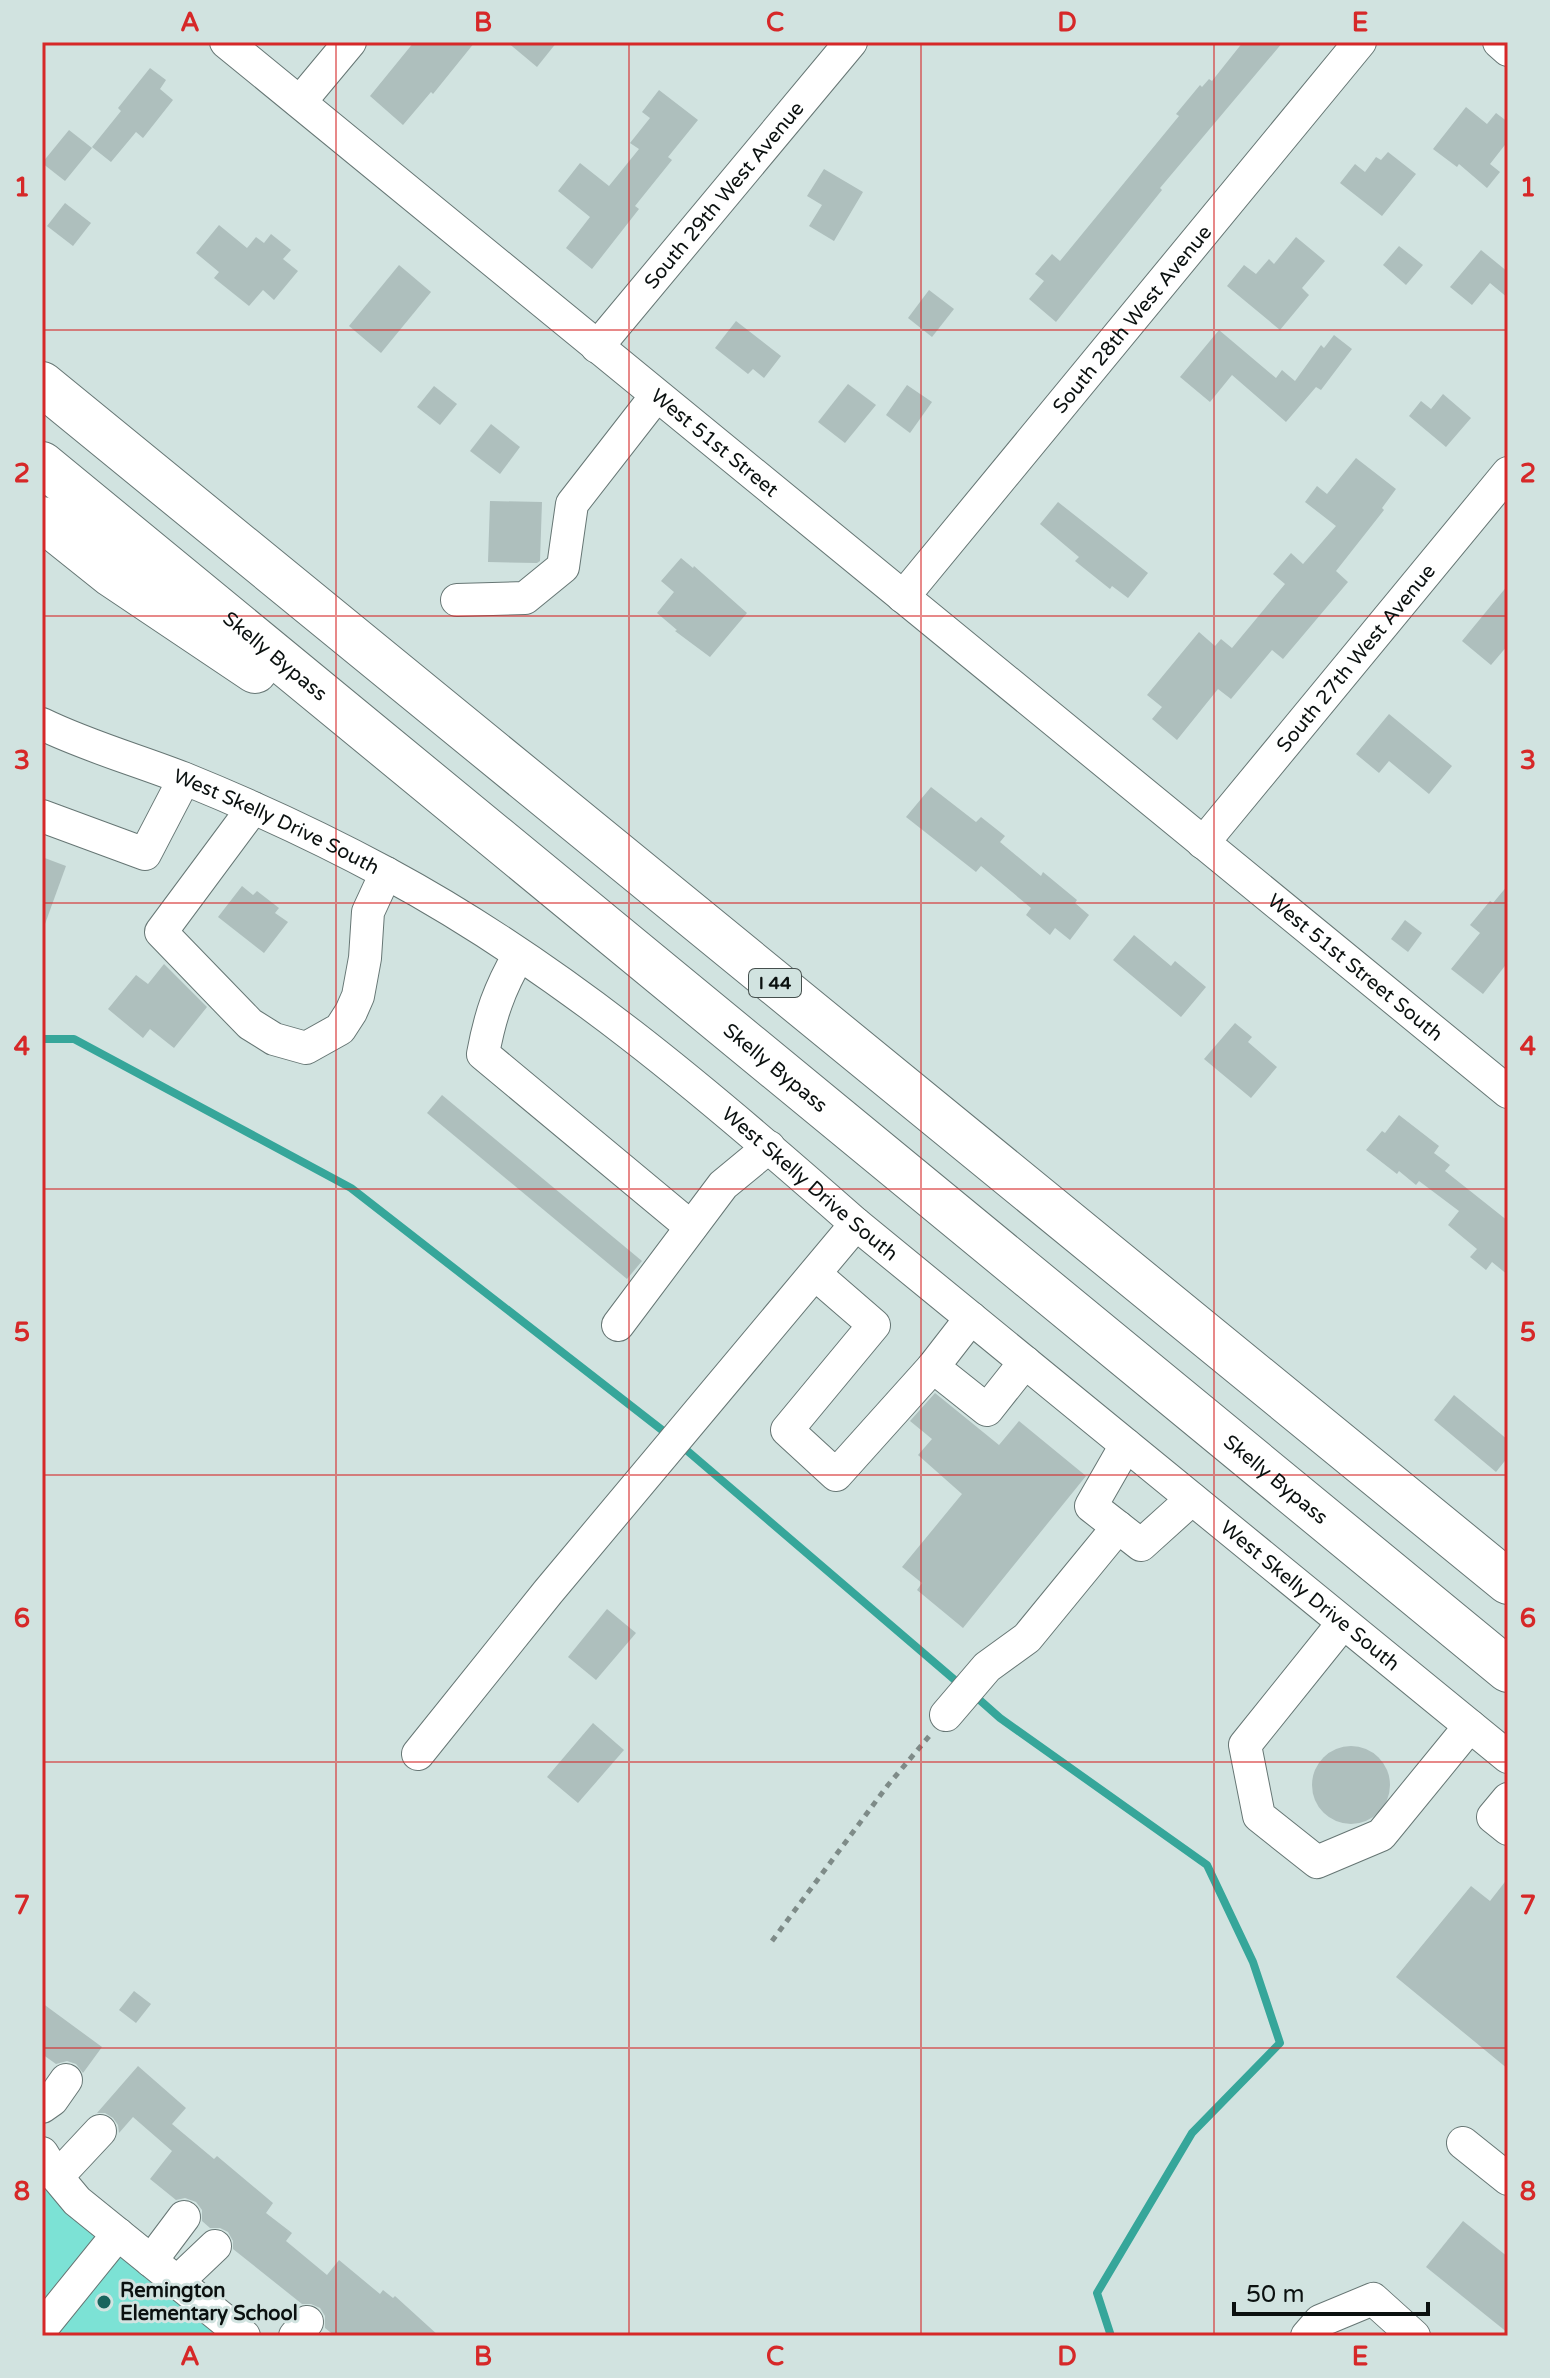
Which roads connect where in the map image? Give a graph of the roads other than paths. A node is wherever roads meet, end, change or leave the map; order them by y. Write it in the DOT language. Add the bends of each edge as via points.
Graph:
graph roads {
  1 [pos="226,42"];
  2 [pos="350,42"];
  3 [pos="851,42"];
  4 [pos="1360,42"];
  5 [pos="1499,42"];
  6 [pos="1508,50"];
  7 [pos="300,102"];
  8 [pos="597,347"];
  9 [pos="42,384"];
  10 [pos="656,396"];
  11 [pos="42,464"];
  12 [pos="1508,473"];
  13 [pos="42,519"];
  14 [pos="903,597"];
  15 [pos="457,600"];
  16 [pos="42,724"];
  17 [pos="184,779"];
  18 [pos="253,808"];
  19 [pos="42,816"];
  20 [pos="480,824"];
  21 [pos="1203,843"];
  22 [pos="386,873"];
  23 [pos="519,955"];
  24 [pos="1502,1075"];
  25 [pos="769,1147"];
  26 [pos="856,1224"];
  27 [pos="691,1227"];
  28 [pos="815,1274"];
  29 [pos="971,1318"];
  30 [pos="618,1325"];
  31 [pos="1025,1362"];
  32 [pos="933,1367"];
  33 [pos="1126,1445"];
  34 [pos="1192,1499"];
  35 [pos="1118,1527"];
  36 [pos="1508,1582"];
  37 [pos="1343,1623"];
  38 [pos="1508,1670"];
  39 [pos="946,1715"];
  40 [pos="1470,1726"];
  41 [pos="418,1754"];
  42 [pos="1508,1757"];
  43 [pos="1508,1799"];
  44 [pos="1508,1829"];
  45 [pos="66,2080"];
  46 [pos="42,2107"];
  47 [pos="100,2131"];
  48 [pos="1463,2143"];
  49 [pos="50,2165"];
  50 [pos="1508,2179"];
  51 [pos="184,2217"];
  52 [pos="118,2234"];
  53 [pos="215,2246"];
  54 [pos="151,2261"];
  55 [pos="177,2282"];
  56 [pos="42,2328"];
  57 [pos="233,2333"];
  58 [pos="1307,2336"];
  59 [pos="1414,2336"];
  1 -- 7 [label="street, West 51st Street"];
  2 -- 7 [label="street"];
  3 -- 8 [label="street, South 29th West Avenue"];
  4 -- 14 [label="street, South 28th West Avenue"];
  5 -- 6 [label="street"];
  7 -- 8 [label="street, West 51st Street"];
  8 -- 10 [label="street, West 51st Street"];
  9 -- 36 [label="highway, I 44"];
  10 -- 14 [label="street, West 51st Street"];
  10 -- 15 [label="street" via="572,504 563,567 525,598"];
  11 -- 20 [label="highway, Skelly Bypass"];
  12 -- 21 [label="street, South 27th West Avenue"];
  13 -- 20 [label="highway" via="112,575"];
  14 -- 21 [label="street, West 51st Street"];
  16 -- 17 [label="street, West Skelly Drive South"];
  17 -- 18 [label="street, West Skelly Drive South"];
  17 -- 19 [label="street" via="145,854"];
  18 -- 22 [label="street, West Skelly Drive South"];
  18 -- 22 [label="street" via="161,932 250,1024 274,1039 306,1048 340,1029 358,996 368,912"];
  20 -- 38 [label="highway, Skelly Bypass"];
  21 -- 24 [label="street, West 51st Street South"];
  22 -- 23 [label="street, West Skelly Drive South"];
  23 -- 25 [label="street, West Skelly Drive South" via="633,1037"];
  23 -- 27 [label="street" via="490,1015 483,1054"];
  25 -- 26 [label="street, West Skelly Drive South"];
  25 -- 27 [label="street" via="723,1185"];
  26 -- 28 [label="street"];
  26 -- 29 [label="street, West Skelly Drive South"];
  27 -- 30 [label="street"];
  28 -- 32 [label="street" via="874,1325 787,1430 836,1475"];
  28 -- 41 [label="street"];
  29 -- 31 [label="street, West Skelly Drive South"];
  29 -- 32 [label="street"];
  31 -- 32 [label="street" via="987,1410"];
  31 -- 33 [label="street, West Skelly Drive South"];
  33 -- 34 [label="street, West Skelly Drive South"];
  33 -- 35 [label="street" via="1091,1506"];
  34 -- 35 [label="street" via="1141,1545"];
  34 -- 37 [label="street, West Skelly Drive South"];
  35 -- 39 [label="street" via="1027,1638 987,1667"];
  37 -- 40 [label="street, West Skelly Drive South"];
  37 -- 40 [label="street" via="1245,1745 1259,1816 1317,1862 1381,1835"];
  40 -- 42 [label="street, West Skelly Drive South"];
  43 -- 44 [label="street" via="1493,1817"];
  45 -- 46 [label="street"];
  47 -- 49 [label="street"];
  48 -- 50 [label="street"];
  49 -- 52 [label="street" via="77,2201"];
  51 -- 54 [label="street"];
  52 -- 54 [label="street"];
  52 -- 56 [label="street"];
  53 -- 55 [label="street"];
  54 -- 55 [label="street"];
  55 -- 57 [label="street"];
  58 -- 59 [label="street" via="1320,2321 1373,2299"];
}
